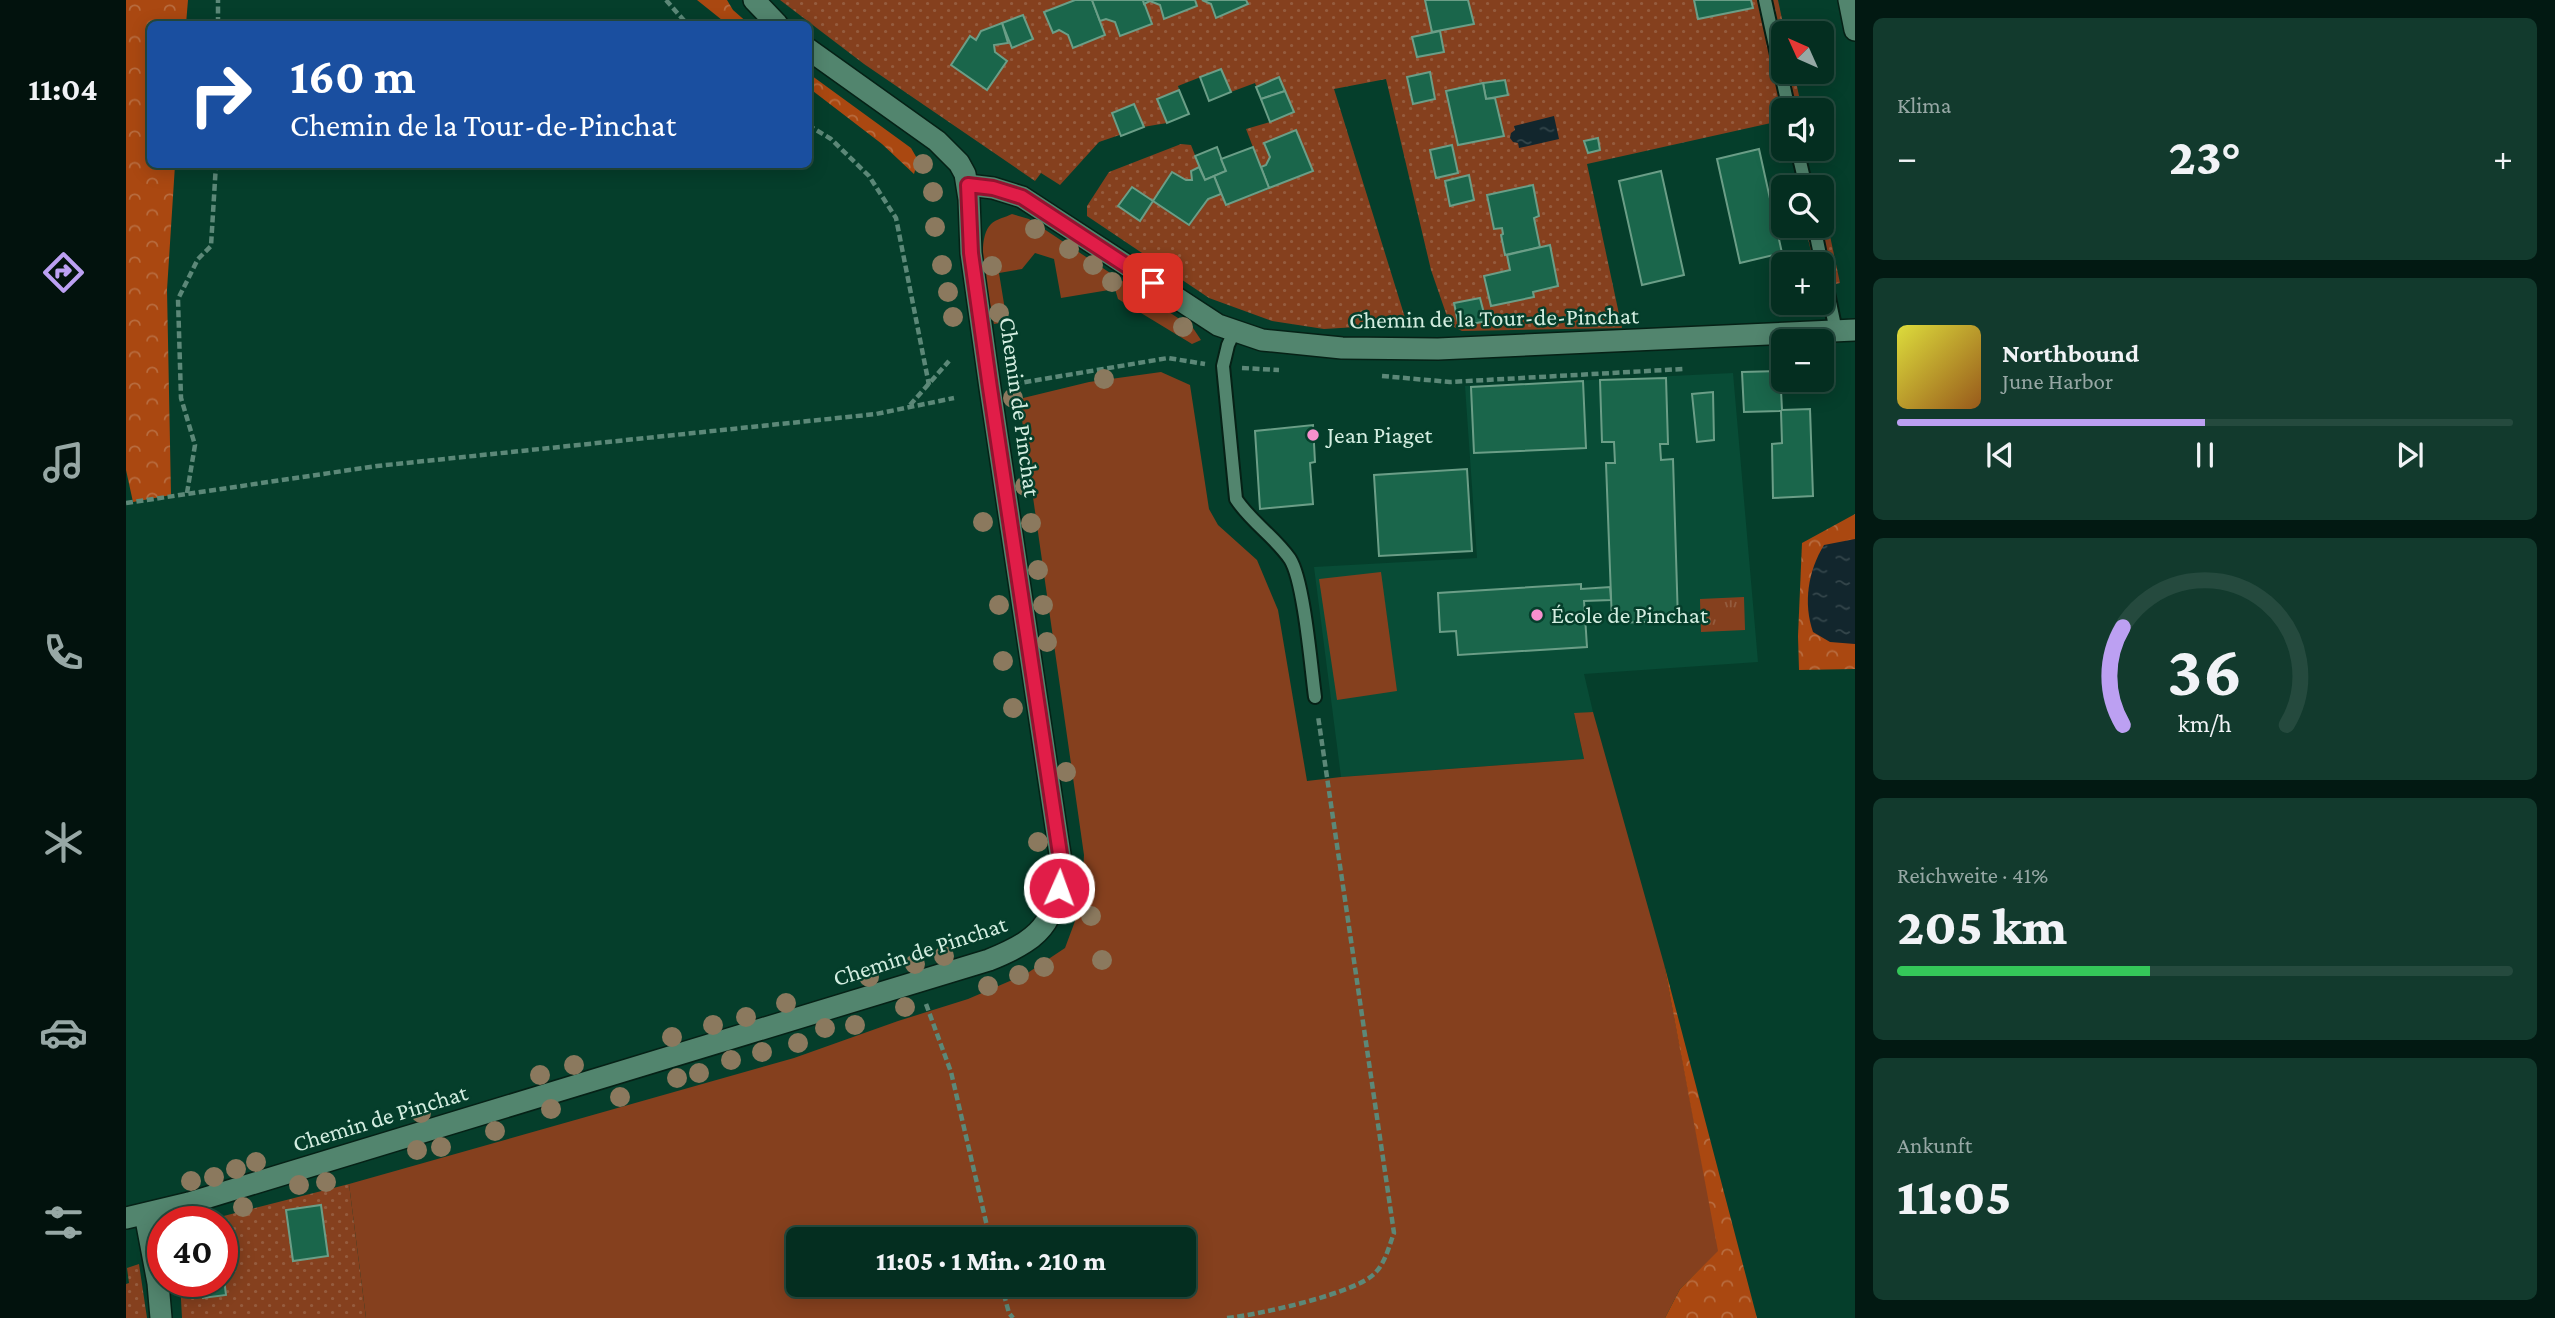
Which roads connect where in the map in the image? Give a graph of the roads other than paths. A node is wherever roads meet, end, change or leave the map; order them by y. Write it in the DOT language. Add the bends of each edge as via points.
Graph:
graph roads {
  1 [pos="754,0"];
  2 [pos="1765,0"];
  3 [pos="1849,0"];
  4 [pos="774,21"];
  5 [pos="1855,30"];
  6 [pos="812,52"];
  7 [pos="1786,98"];
  8 [pos="968,185"];
  9 [pos="1818,238"];
  10 [pos="1845,331"];
  11 [pos="1234,332"];
  12 [pos="1315,697"];
  13 [pos="135,1216"];
  14 [pos="161,1318"];
  1 -- 4 [label="street"];
  2 -- 7 [label="lane"];
  3 -- 5 [label="street"];
  6 -- 8 [label="street, Chemin de Pinchat" via="937,141 959,163"];
  8 -- 11 [label="street, Chemin de la Tour-de-Pinchat" via="1022,197"];
  8 -- 13 [label="street, Chemin de Pinchat" via="971,253 1060,854 1059,888 1045,925 1023,945 989,960"];
  9 -- 10 [label="lane"];
  10 -- 11 [label="street, Chemin de la Tour-de-Pinchat" via="1438,349 1291,344"];
  11 -- 12 [label="lane" via="1223,366 1236,499 1283,550 1297,575"];
  13 -- 14 [label="street" via="158,1283"];
}
